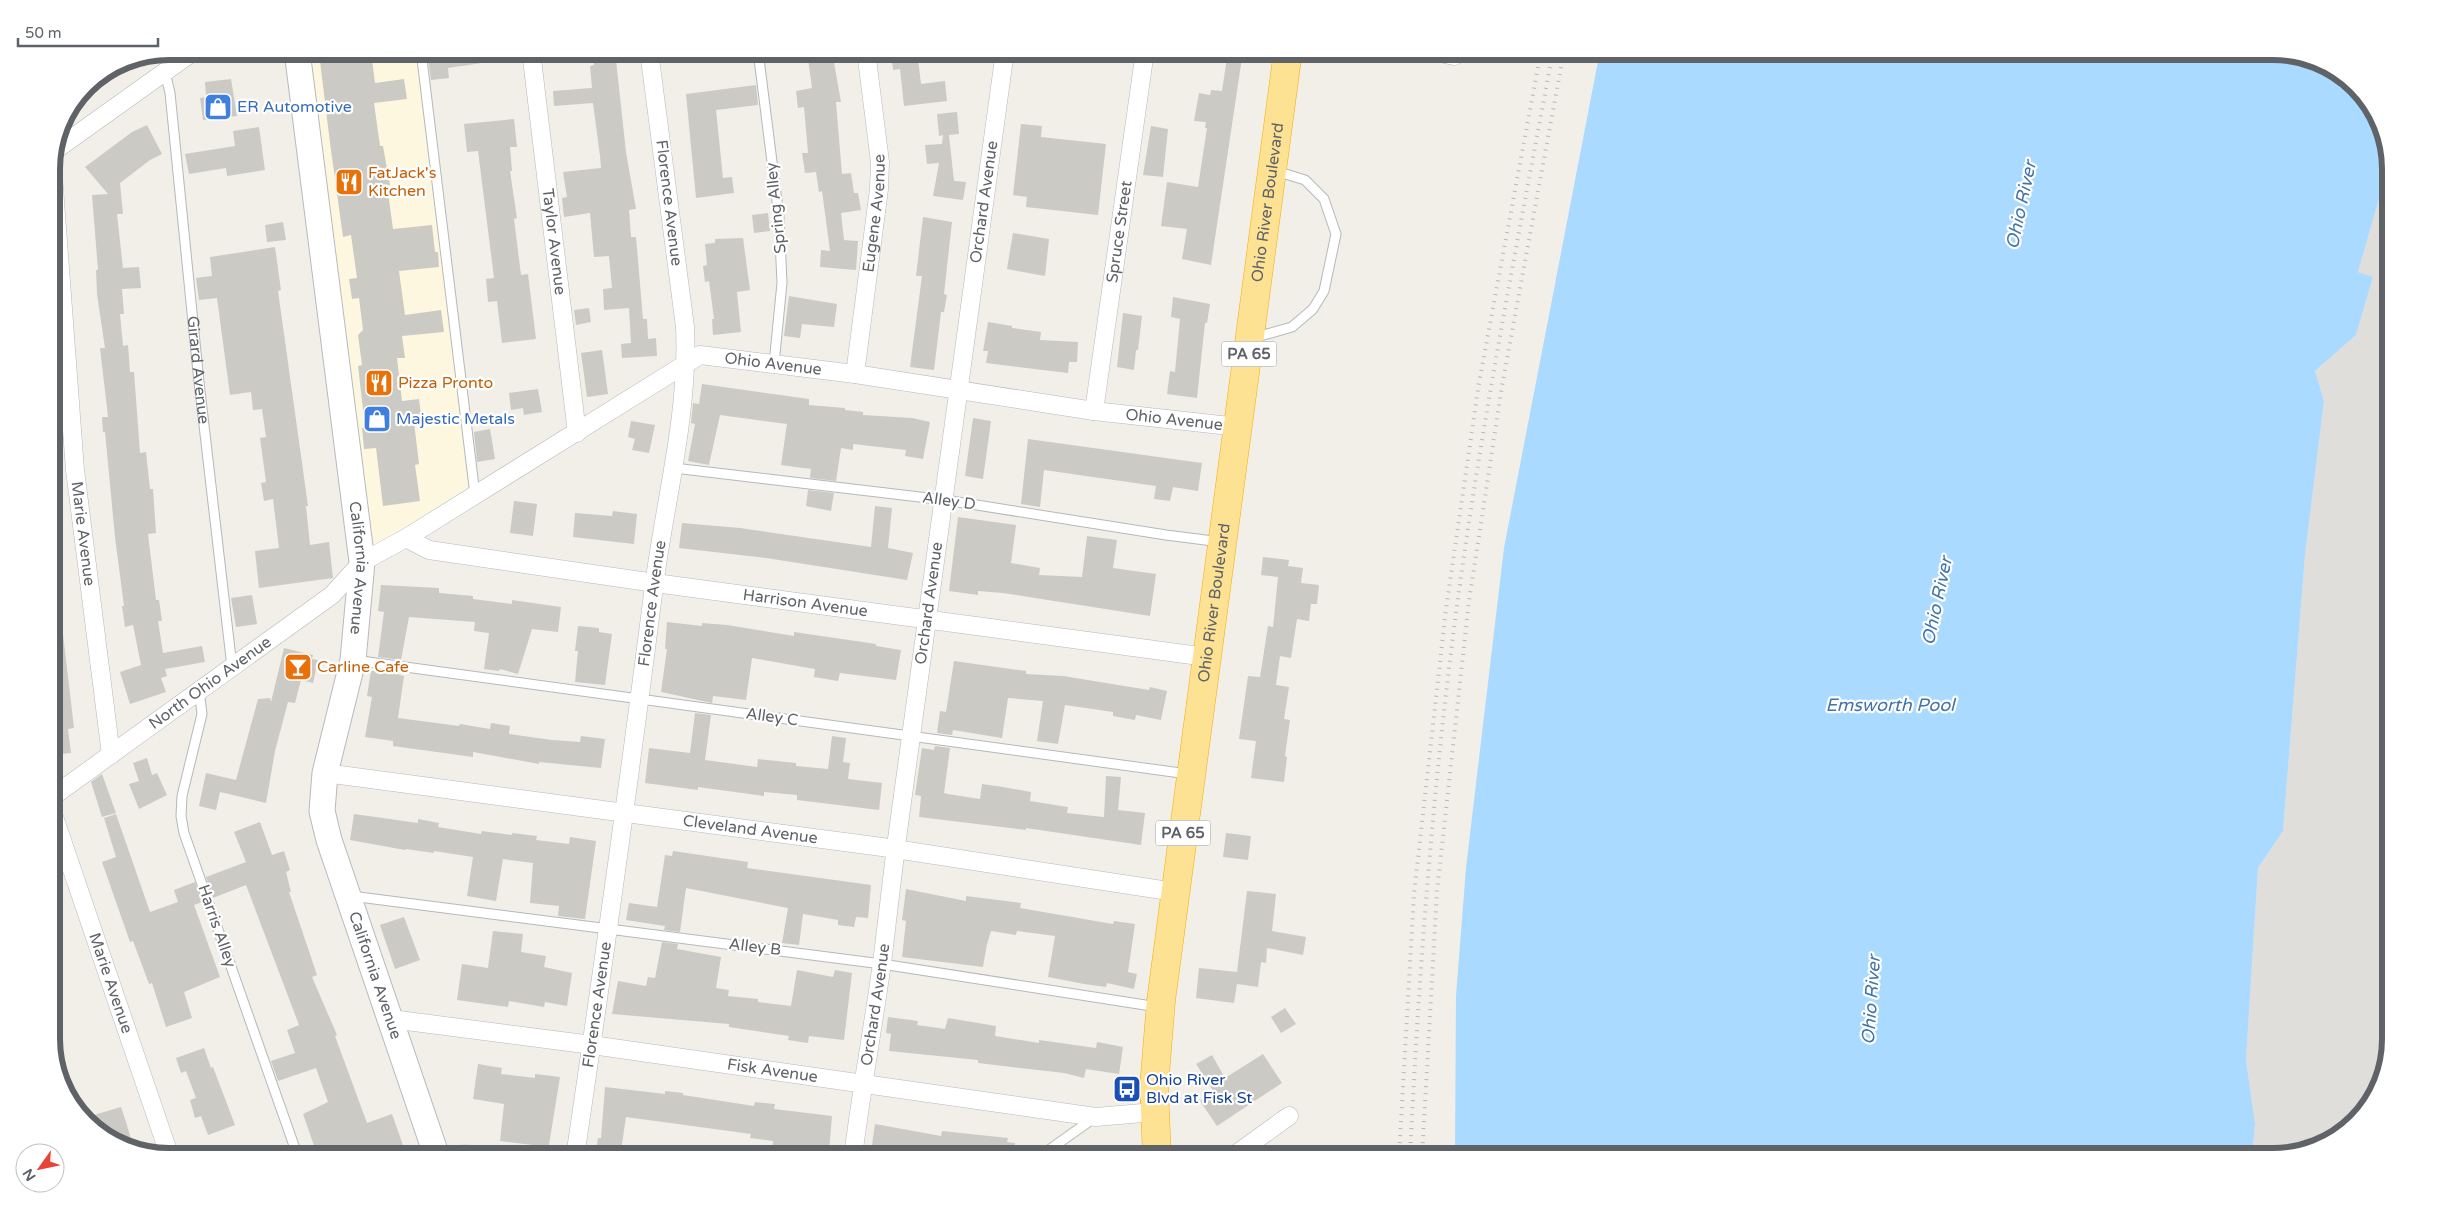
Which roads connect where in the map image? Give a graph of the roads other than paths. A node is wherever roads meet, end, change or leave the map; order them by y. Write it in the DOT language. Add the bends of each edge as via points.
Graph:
graph roads {
  1 [pos="297,60"];
  2 [pos="422,60"];
  3 [pos="533,60"];
  4 [pos="650,60"];
  5 [pos="759,60"];
  6 [pos="867,60"];
  7 [pos="1004,60"];
  8 [pos="1144,60"];
  9 [pos="1287,60"];
  10 [pos="173,62"];
  11 [pos="63,144"];
  12 [pos="1273,170"];
  13 [pos="60,268"];
  14 [pos="1251,339"];
  15 [pos="687,363"];
  16 [pos="774,364"];
  17 [pos="855,374"];
  18 [pos="957,390"];
  19 [pos="1094,411"];
  20 [pos="1239,428"];
  21 [pos="577,433"];
  22 [pos="674,468"];
  23 [pos="475,496"];
  24 [pos="944,500"];
  25 [pos="406,538"];
  26 [pos="1223,542"];
  27 [pos="362,562"];
  28 [pos="654,583"];
  29 [pos="928,619"];
  30 [pos="1207,657"];
  31 [pos="353,660"];
  32 [pos="232,668"];
  33 [pos="199,690"];
  34 [pos="641,699"];
  35 [pos="912,736"];
  36 [pos="111,755"];
  37 [pos="325,773"];
  38 [pos="1191,775"];
  39 [pos="60,791"];
  40 [pos="624,812"];
  41 [pos="60,835"];
  42 [pos="895,849"];
  43 [pos="1175,892"];
  44 [pos="349,895"];
  45 [pos="609,929"];
  46 [pos="882,964"];
  47 [pos="1160,1007"];
  48 [pos="391,1019"];
  49 [pos="592,1045"];
  50 [pos="862,1083"];
  51 [pos="1154,1112"];
  52 [pos="1289,1116"];
  53 [pos="1096,1117"];
  54 [pos="167,1148"];
  55 [pos="295,1148"];
  56 [pos="431,1148"];
  57 [pos="577,1148"];
  58 [pos="854,1148"];
  59 [pos="1052,1148"];
  60 [pos="1156,1148"];
  61 [pos="1245,1148"];
  1 -- 27 [label="street, California Avenue"];
  2 -- 23 [label="lane"];
  3 -- 21 [label="street, Taylor Avenue"];
  4 -- 15 [label="street, Florence Avenue"];
  5 -- 16 [label="lane, Spring Alley" via="779,217 782,273"];
  6 -- 17 [label="street, Eugene Avenue" via="880,162 879,189"];
  7 -- 18 [label="street, Orchard Avenue"];
  8 -- 19 [label="street, Spruce Street"];
  9 -- 12 [label="highway, Ohio River Boulevard / PA 65"];
  10 -- 11 [label="street"];
  10 -- 32 [label="lane, Girard Avenue" via="170,93"];
  12 -- 14 [label="highway, Ohio River Boulevard / PA 65"];
  12 -- 14 [label="lane" via="1305,180 1324,199 1336,234 1324,292 1313,309 1292,327"];
  13 -- 36 [label="street, Marie Avenue" via="75,470"];
  14 -- 20 [label="highway, Ohio River Boulevard / PA 65"];
  15 -- 16 [label="street, Ohio Avenue" via="700,355"];
  15 -- 21 [label="street, Ohio Avenue"];
  15 -- 22 [label="street, Florence Avenue"];
  16 -- 17 [label="street, Ohio Avenue"];
  17 -- 18 [label="street, Ohio Avenue"];
  18 -- 19 [label="street, Ohio Avenue"];
  18 -- 24 [label="street, Orchard Avenue"];
  19 -- 20 [label="street, Ohio Avenue"];
  20 -- 26 [label="highway, Ohio River Boulevard / PA 65"];
  21 -- 23 [label="street, Ohio Avenue"];
  22 -- 24 [label="lane, Alley D"];
  22 -- 28 [label="street, Florence Avenue"];
  23 -- 25 [label="street, Ohio Avenue"];
  24 -- 26 [label="lane, Alley D"];
  24 -- 29 [label="street, Orchard Avenue"];
  25 -- 27 [label="street, Ohio Avenue"];
  25 -- 28 [label="street, Harrison Avenue" via="429,550"];
  26 -- 30 [label="highway, Ohio River Boulevard / PA 65"];
  27 -- 31 [label="street, California Avenue"];
  27 -- 32 [label="street, North Ohio Avenue" via="332,595"];
  28 -- 29 [label="street, Harrison Avenue"];
  28 -- 34 [label="street, Florence Avenue"];
  29 -- 30 [label="street, Harrison Avenue"];
  29 -- 35 [label="street, Orchard Avenue"];
  30 -- 38 [label="highway, Ohio River Boulevard / PA 65"];
  31 -- 34 [label="lane, Alley C"];
  31 -- 37 [label="street, California Avenue"];
  32 -- 33 [label="street, North Ohio Avenue"];
  33 -- 36 [label="street, North Ohio Avenue"];
  33 -- 55 [label="lane, Harris Alley" via="202,714 182,796 184,833"];
  34 -- 35 [label="lane, Alley C"];
  34 -- 40 [label="street, Florence Avenue"];
  35 -- 38 [label="lane, Alley C"];
  35 -- 42 [label="street, Orchard Avenue"];
  36 -- 39 [label="street, North Ohio Avenue"];
  37 -- 40 [label="street, Cleveland Avenue"];
  37 -- 44 [label="street, California Avenue" via="322,811"];
  38 -- 43 [label="highway, Ohio River Boulevard / PA 65"];
  40 -- 42 [label="street, Cleveland Avenue"];
  40 -- 45 [label="street, Florence Avenue"];
  41 -- 54 [label="street, Marie Avenue"];
  42 -- 43 [label="street, Cleveland Avenue"];
  42 -- 46 [label="street, Orchard Avenue"];
  43 -- 47 [label="highway, Ohio River Boulevard / PA 65"];
  44 -- 45 [label="lane, Alley B"];
  44 -- 48 [label="street, California Avenue"];
  45 -- 46 [label="lane, Alley B"];
  45 -- 49 [label="street, Florence Avenue"];
  46 -- 47 [label="lane, Alley B"];
  46 -- 50 [label="street, Orchard Avenue"];
  47 -- 51 [label="highway, Ohio River Boulevard / PA 65"];
  48 -- 49 [label="street, Fisk Avenue"];
  48 -- 56 [label="street, California Avenue"];
  49 -- 50 [label="street, Fisk Avenue"];
  49 -- 57 [label="street, Florence Avenue"];
  50 -- 53 [label="street, Fisk Avenue"];
  50 -- 58 [label="street, Orchard Avenue"];
  51 -- 53 [label="street, Fisk Avenue"];
  51 -- 60 [label="highway, Ohio River Boulevard / PA 65"];
  52 -- 61 [label="street"];
  53 -- 59 [label="lane"];
}
